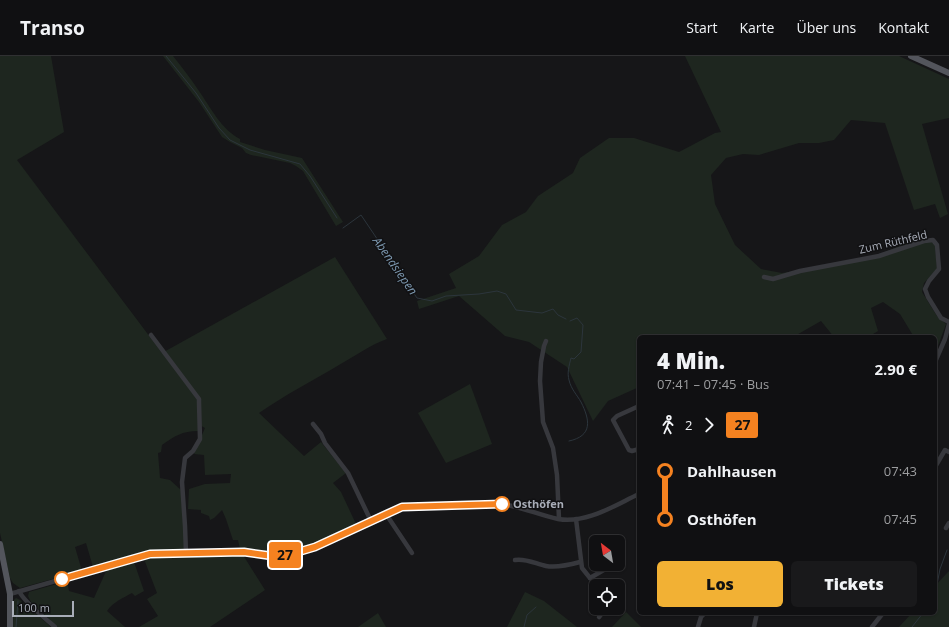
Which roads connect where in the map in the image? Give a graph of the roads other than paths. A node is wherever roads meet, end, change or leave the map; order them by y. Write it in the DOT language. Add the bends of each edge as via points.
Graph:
graph roads {
  1 [pos="911,56"];
  2 [pos="949,73"];
  3 [pos="764,277"];
  4 [pos="949,323"];
  5 [pos="151,335"];
  6 [pos="546,341"];
  7 [pos="937,357"];
  8 [pos="637,407"];
  9 [pos="313,424"];
  10 [pos="637,450"];
  11 [pos="949,452"];
  12 [pos="937,464"];
  13 [pos="637,495"];
  14 [pos="386,514"];
  15 [pos="559,519"];
  16 [pos="576,519"];
  17 [pos="371,521"];
  18 [pos="949,523"];
  19 [pos="946,528"];
  20 [pos="0,544"];
  21 [pos="186,553"];
  22 [pos="412,553"];
  23 [pos="515,560"];
  24 [pos="580,562"];
  25 [pos="602,571"];
  26 [pos="590,578"];
  27 [pos="19,591"];
  28 [pos="10,594"];
  29 [pos="703,615"];
  30 [pos="757,615"];
  31 [pos="881,615"];
  32 [pos="10,627"];
  33 [pos="55,627"];
  34 [pos="698,627"];
  35 [pos="754,627"];
  36 [pos="872,627"];
  1 -- 2 [label="main road"];
  3 -- 4 [label="street, Zum Rüthfeld" via="773,278 879,256 933,240 938,245 939,269 925,289 941,318"];
  4 -- 7 [label="street"];
  5 -- 21 [label="street" via="199,399 200,439 185,458 182,482"];
  6 -- 15 [label="street" via="540,381 543,422 553,448 557,475"];
  8 -- 10 [label="street" via="613,420 629,450"];
  9 -- 17 [label="street" via="348,473"];
  11 -- 12 [label="street" via="945,450"];
  13 -- 16 [label="street" via="588,517"];
  14 -- 15 [label="street" via="402,507 502,504"];
  14 -- 17 [label="street"];
  14 -- 22 [label="street"];
  15 -- 16 [label="street"];
  16 -- 24 [label="street"];
  17 -- 21 [label="street" via="315,547 288,555 272,556 244,552"];
  18 -- 19 [label="street"];
  20 -- 28 [label="main road"];
  21 -- 27 [label="street" via="150,554"];
  23 -- 24 [label="street" via="521,559 553,567"];
  24 -- 26 [label="street"];
  25 -- 26 [label="street"];
  27 -- 28 [label="street"];
  27 -- 33 [label="street" via="29,604"];
  28 -- 32 [label="main road"];
  29 -- 34 [label="street"];
  30 -- 35 [label="street"];
  31 -- 36 [label="street"];
}
